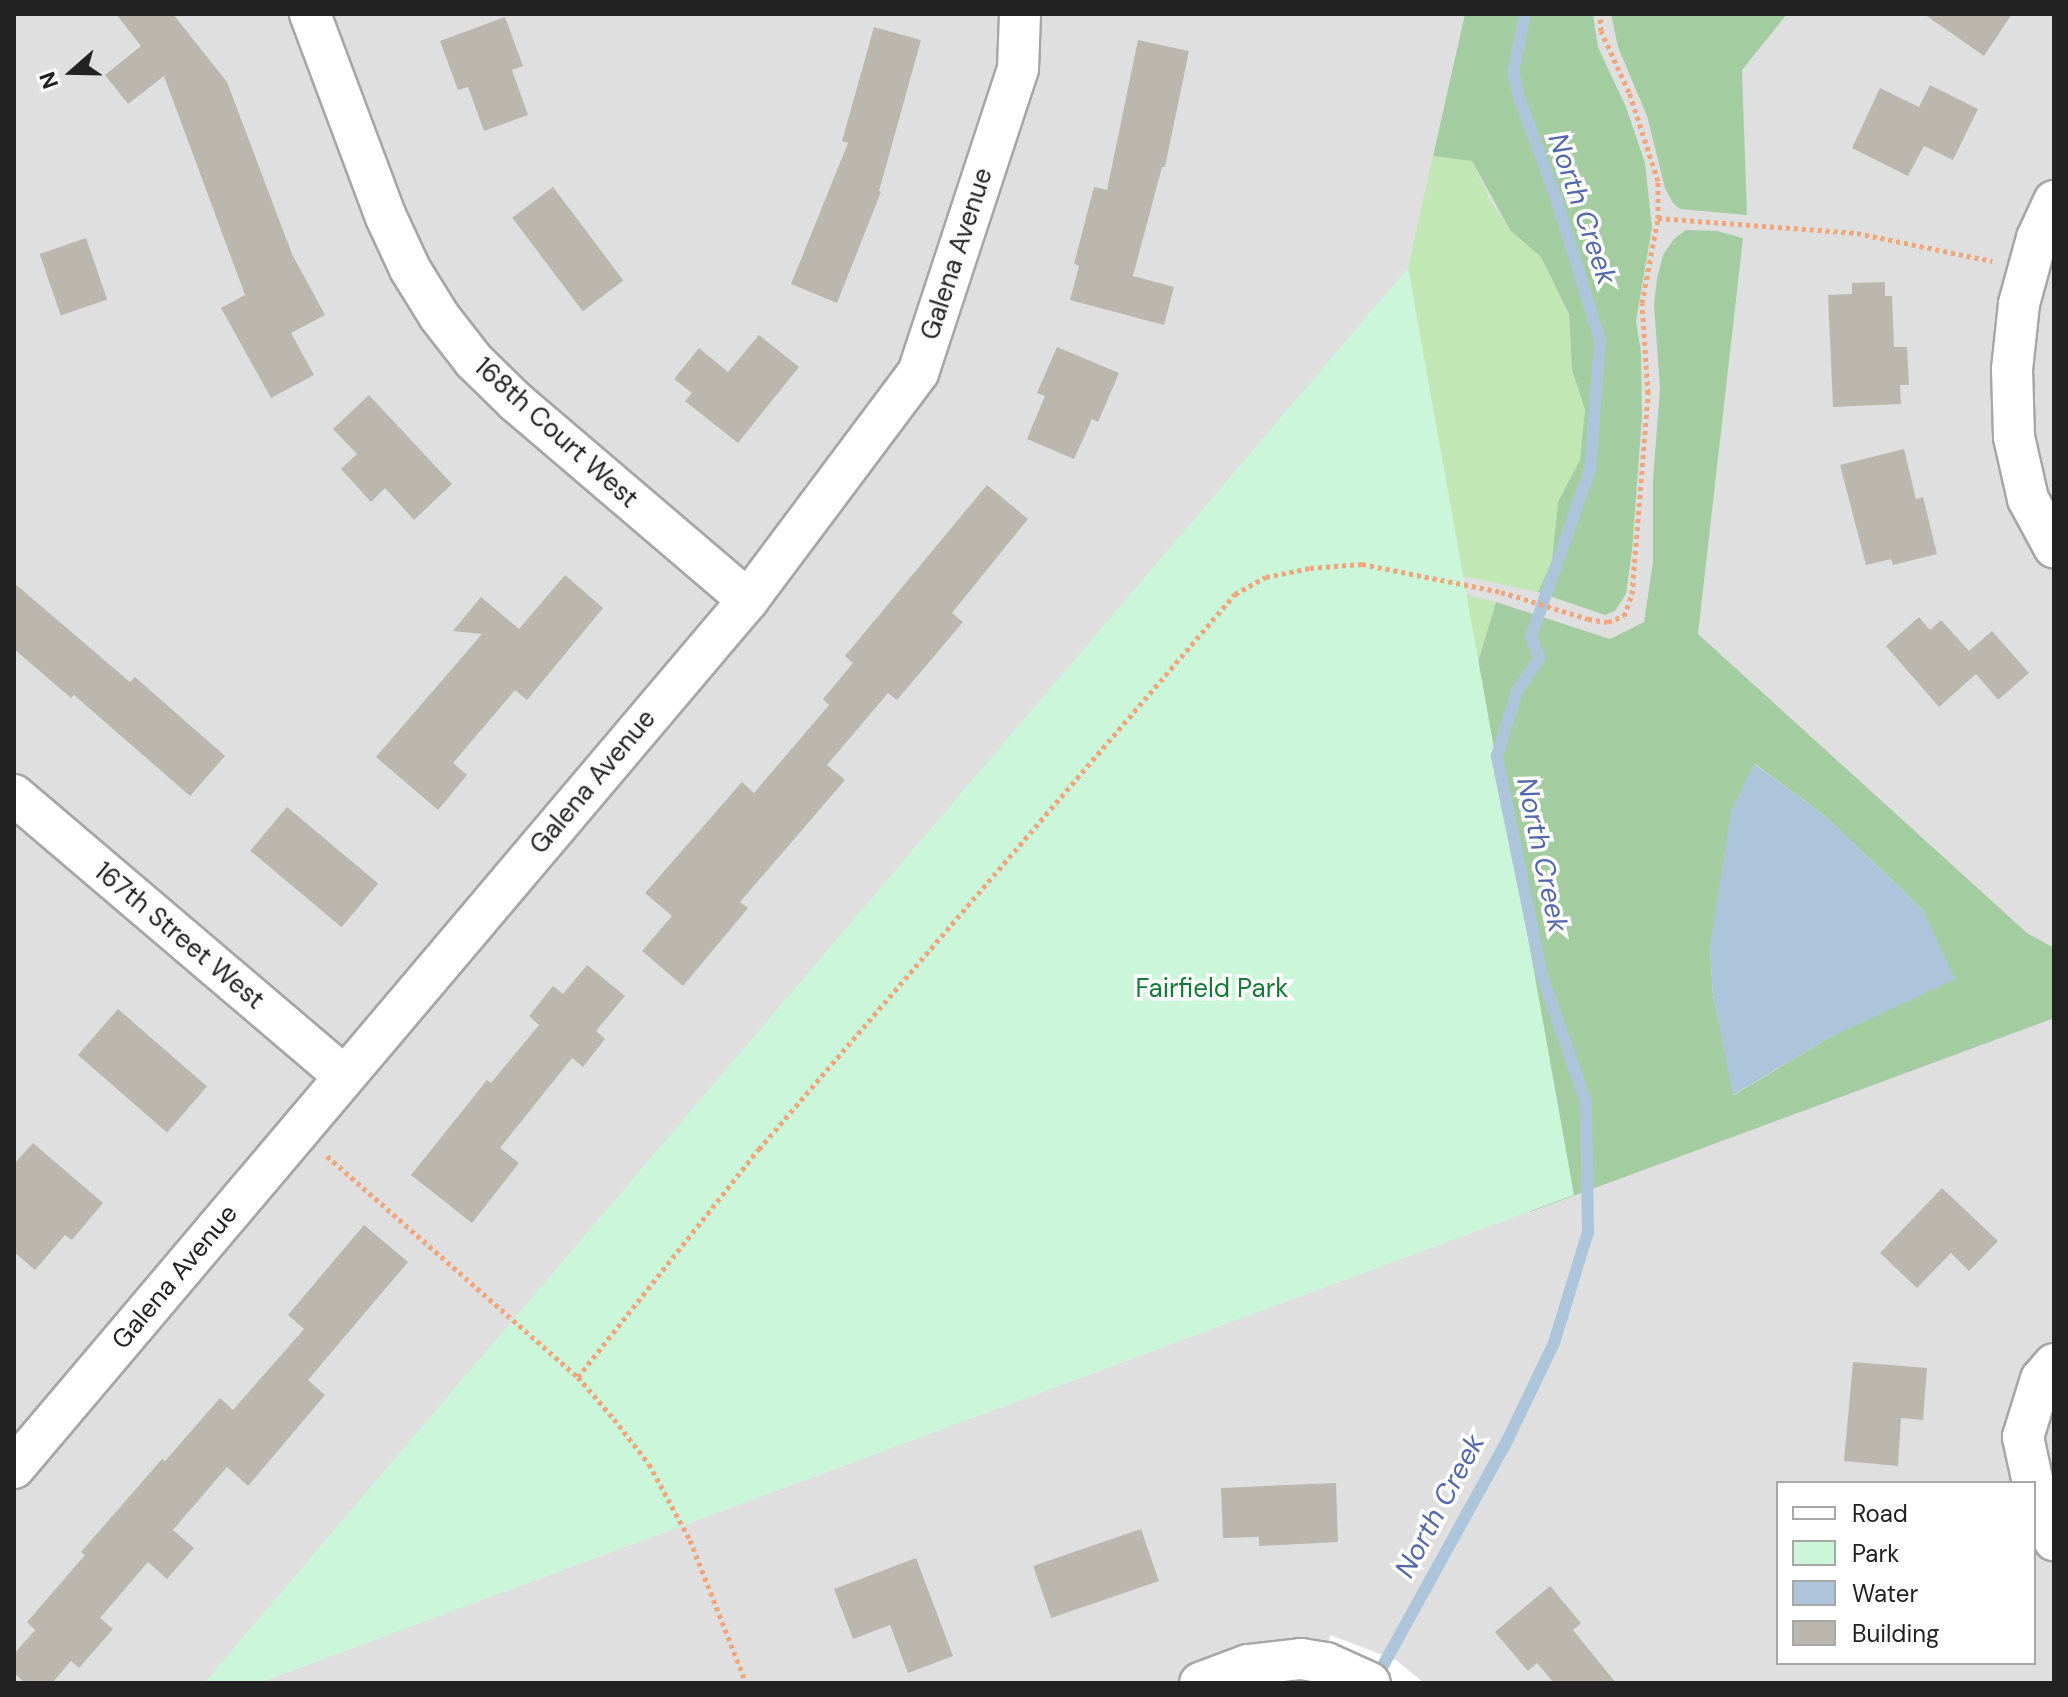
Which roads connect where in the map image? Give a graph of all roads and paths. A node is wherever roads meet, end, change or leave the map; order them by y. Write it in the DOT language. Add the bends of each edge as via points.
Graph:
graph roads {
  1 [pos="310,14"];
  2 [pos="1020,14"];
  3 [pos="1600,14"];
  4 [pos="2054,201"];
  5 [pos="1658,218"];
  6 [pos="2028,269"];
  7 [pos="2054,547"];
  8 [pos="748,600"];
  9 [pos="14,795"];
  10 [pos="344,1076"];
  11 [pos="298,1131"];
  12 [pos="2054,1364"];
  13 [pos="578,1377"];
  14 [pos="14,1468"];
  15 [pos="2033,1481"];
  16 [pos="2036,1490"];
  17 [pos="2054,1540"];
  18 [pos="746,1683"];
  19 [pos="1200,1683"];
  20 [pos="1370,1683"];
  1 -- 8 [label="street, 168th Court West" via="386,217 439,316 516,402"];
  2 -- 8 [label="street, Galena Avenue" via="1018,69 918,373"];
  3 -- 5 [label="path" via="1601,31 1651,154 1658,181"];
  4 -- 6 [label="street"];
  5 -- 6 [label="path" via="1857,233"];
  5 -- 13 [label="path" via="1642,303 1648,393 1632,594 1624,616 1608,622 1588,619 1501,592 1362,564 1266,577 1235,594 759,1149"];
  6 -- 7 [label="street" via="2012,369 2014,437 2028,499"];
  8 -- 10 [label="street, Galena Avenue"];
  9 -- 10 [label="street, 167th Street West"];
  10 -- 11 [label="street, Galena Avenue"];
  11 -- 13 [label="path"];
  11 -- 14 [label="street, Galena Avenue"];
  12 -- 15 [label="street" via="2041,1379 2023,1437"];
  13 -- 18 [label="path" via="649,1464 690,1540"];
  16 -- 17 [label="street"];
  19 -- 20 [label="street" via="1248,1665 1301,1659 1326,1663"];
}
